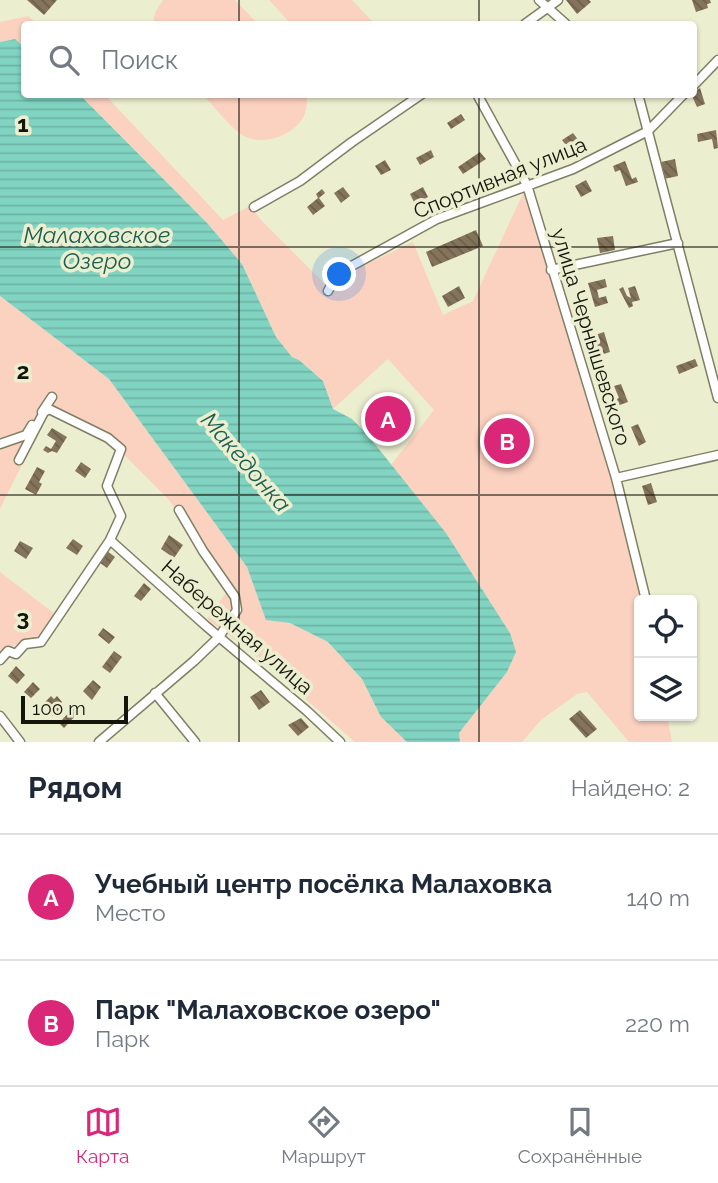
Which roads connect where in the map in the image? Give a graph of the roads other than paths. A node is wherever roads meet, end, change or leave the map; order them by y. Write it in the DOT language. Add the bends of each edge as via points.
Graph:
graph roads {
  1 [pos="539,0"];
  2 [pos="558,0"];
  3 [pos="548,8"];
  4 [pos="529,21"];
  5 [pos="563,21"];
  6 [pos="718,60"];
  7 [pos="697,82"];
  8 [pos="416,98"];
  9 [pos="479,98"];
  10 [pos="639,98"];
  11 [pos="680,98"];
  12 [pos="648,131"];
  13 [pos="527,185"];
  14 [pos="254,207"];
  15 [pos="678,243"];
  16 [pos="551,270"];
  17 [pos="328,291"];
  18 [pos="52,397"];
  19 [pos="718,398"];
  20 [pos="0,444"];
  21 [pos="718,456"];
  22 [pos="19,460"];
  23 [pos="616,478"];
  24 [pos="179,510"];
  25 [pos="110,540"];
  26 [pos="645,595"];
  27 [pos="219,637"];
  28 [pos="0,660"];
  29 [pos="155,693"];
  30 [pos="0,716"];
  31 [pos="20,742"];
  32 [pos="99,742"];
  33 [pos="195,742"];
  34 [pos="340,742"];
  1 -- 3 [label="street"];
  2 -- 3 [label="street"];
  3 -- 4 [label="street"];
  3 -- 5 [label="street"];
  6 -- 7 [label="street"];
  8 -- 14 [label="street" via="300,181"];
  9 -- 13 [label="street, улица Чернышевского"];
  10 -- 12 [label="street"];
  11 -- 12 [label="street, Спортивная улица"];
  12 -- 13 [label="street, Спортивная улица" via="573,169"];
  12 -- 15 [label="street"];
  13 -- 16 [label="street, улица Чернышевского"];
  13 -- 17 [label="street, Спортивная улица" via="437,219 348,268"];
  15 -- 16 [label="street"];
  15 -- 19 [label="street"];
  16 -- 23 [label="street, улица Чернышевского"];
  18 -- 20 [label="street" via="26,435"];
  21 -- 23 [label="street"];
  22 -- 25 [label="street" via="49,409 121,449 107,486 121,516"];
  23 -- 26 [label="street, улица Чернышевского"];
  24 -- 27 [label="street" via="234,597 237,610"];
  25 -- 27 [label="street, Набережная улица"];
  25 -- 28 [label="street" via="41,642 25,644 16,654 8,651"];
  27 -- 29 [label="street"];
  27 -- 34 [label="street, Набережная улица"];
  29 -- 32 [label="street"];
  29 -- 33 [label="street"];
  30 -- 31 [label="street"];
}
